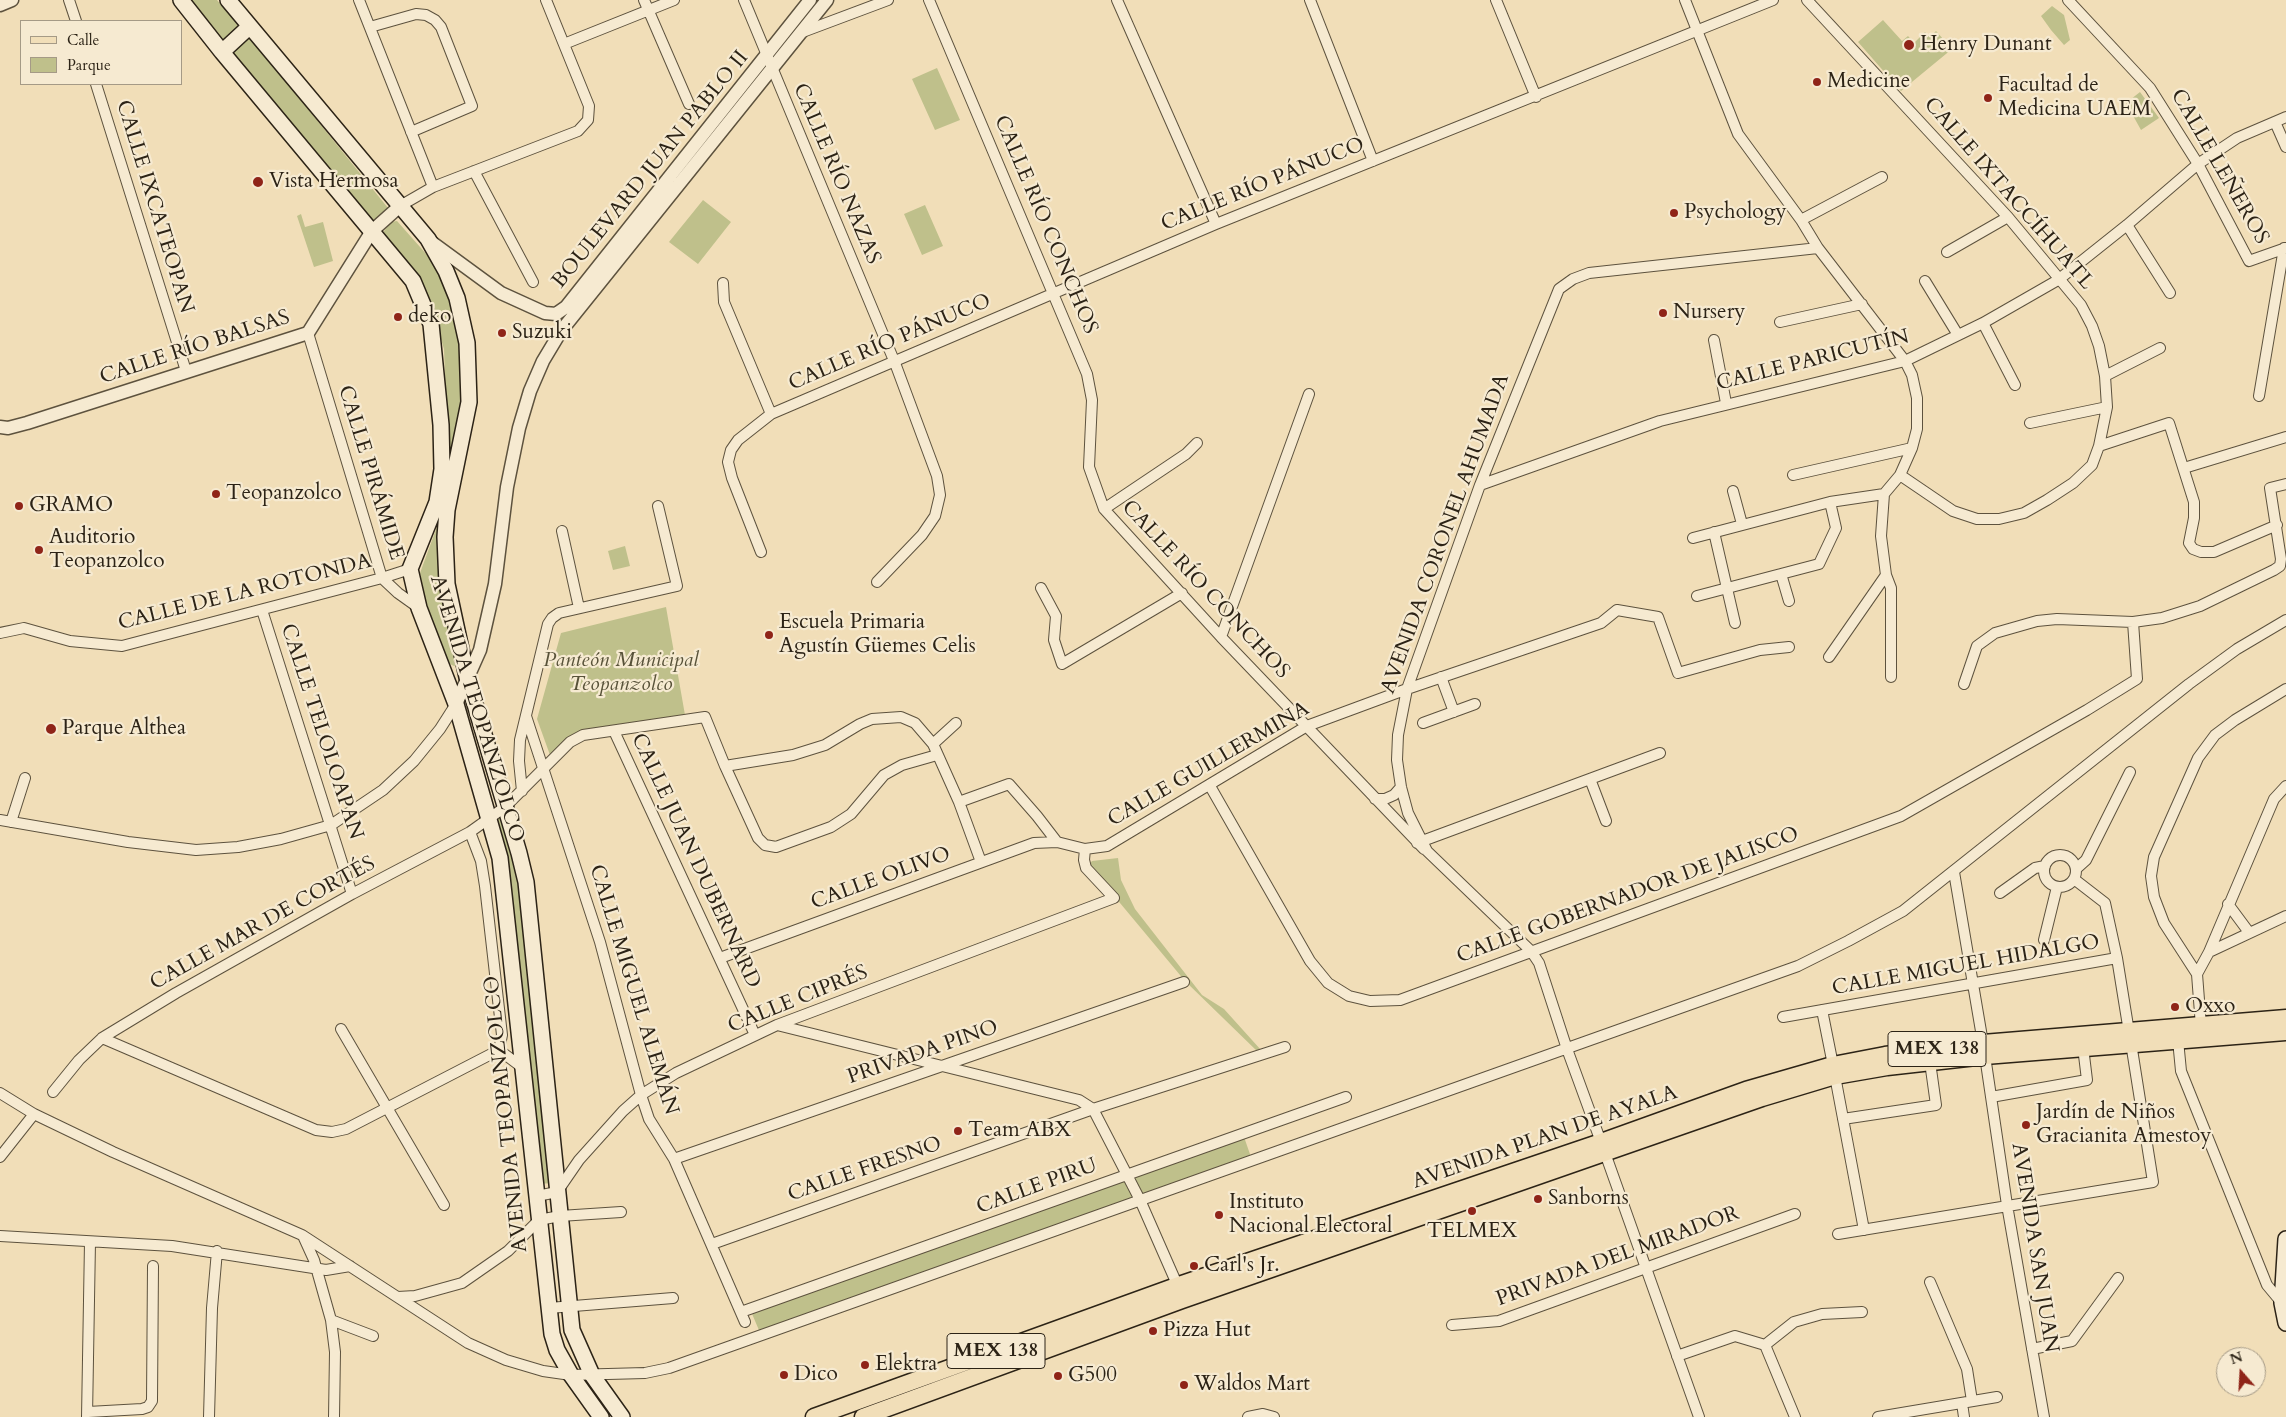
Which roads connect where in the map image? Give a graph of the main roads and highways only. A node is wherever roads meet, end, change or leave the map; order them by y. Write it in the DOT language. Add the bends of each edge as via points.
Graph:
graph roads {
  1 [pos="181,0"];
  2 [pos="228,0"];
  3 [pos="249,27"];
  4 [pos="222,52"];
  5 [pos="2286,1018"];
  6 [pos="2286,1032"];
  7 [pos="2130,1038"];
  8 [pos="1984,1050"];
  9 [pos="1834,1070"];
  10 [pos="2286,1239"];
  11 [pos="1180,1293"];
  12 [pos="2286,1322"];
  13 [pos="601,1417"];
  14 [pos="622,1417"];
  15 [pos="814,1417"];
  16 [pos="863,1417"];
  1 -- 4 [label="main road, AVENIDA TEOPANZOLCO"];
  2 -- 3 [label="main road, AVENIDA TEOPANZOLCO"];
  3 -- 4 [label="main road"];
  3 -- 14 [label="main road, AVENIDA TEOPANZOLCO" via="428,239 457,298 467,343 469,402 447,510 447,584 467,677 526,882 572,1330 592,1375"];
  4 -- 13 [label="main road, AVENIDA TEOPANZOLCO" via="413,281 431,324 442,469 437,502 410,569 419,608 456,704 490,818 505,883 552,1334 571,1375"];
  5 -- 7 [label="main road, AVENIDA PLAN DE AYALA / MEX 138" via="2202,1026"];
  6 -- 7 [label="main road, AVENIDA PLAN DE AYALA / MEX 138" via="2178,1040"];
  7 -- 8 [label="main road, AVENIDA PLAN DE AYALA / MEX 138"];
  7 -- 8 [label="main road, AVENIDA PLAN DE AYALA / MEX 138" via="2083,1047"];
  8 -- 9 [label="main road, AVENIDA PLAN DE AYALA / MEX 138" via="1930,1062"];
  8 -- 9 [label="main road, AVENIDA PLAN DE AYALA / MEX 138" via="1885,1055"];
  9 -- 11 [label="main road, AVENIDA PLAN DE AYALA / MEX 138" via="1762,1098 1603,1148"];
  10 -- 12 [label="main road" via="2282,1303"];
  11 -- 15 [label="main road, AVENIDA PLAN DE AYALA / MEX 138"];
  11 -- 16 [label="main road, AVENIDA PLAN DE AYALA / MEX 138"];
}
